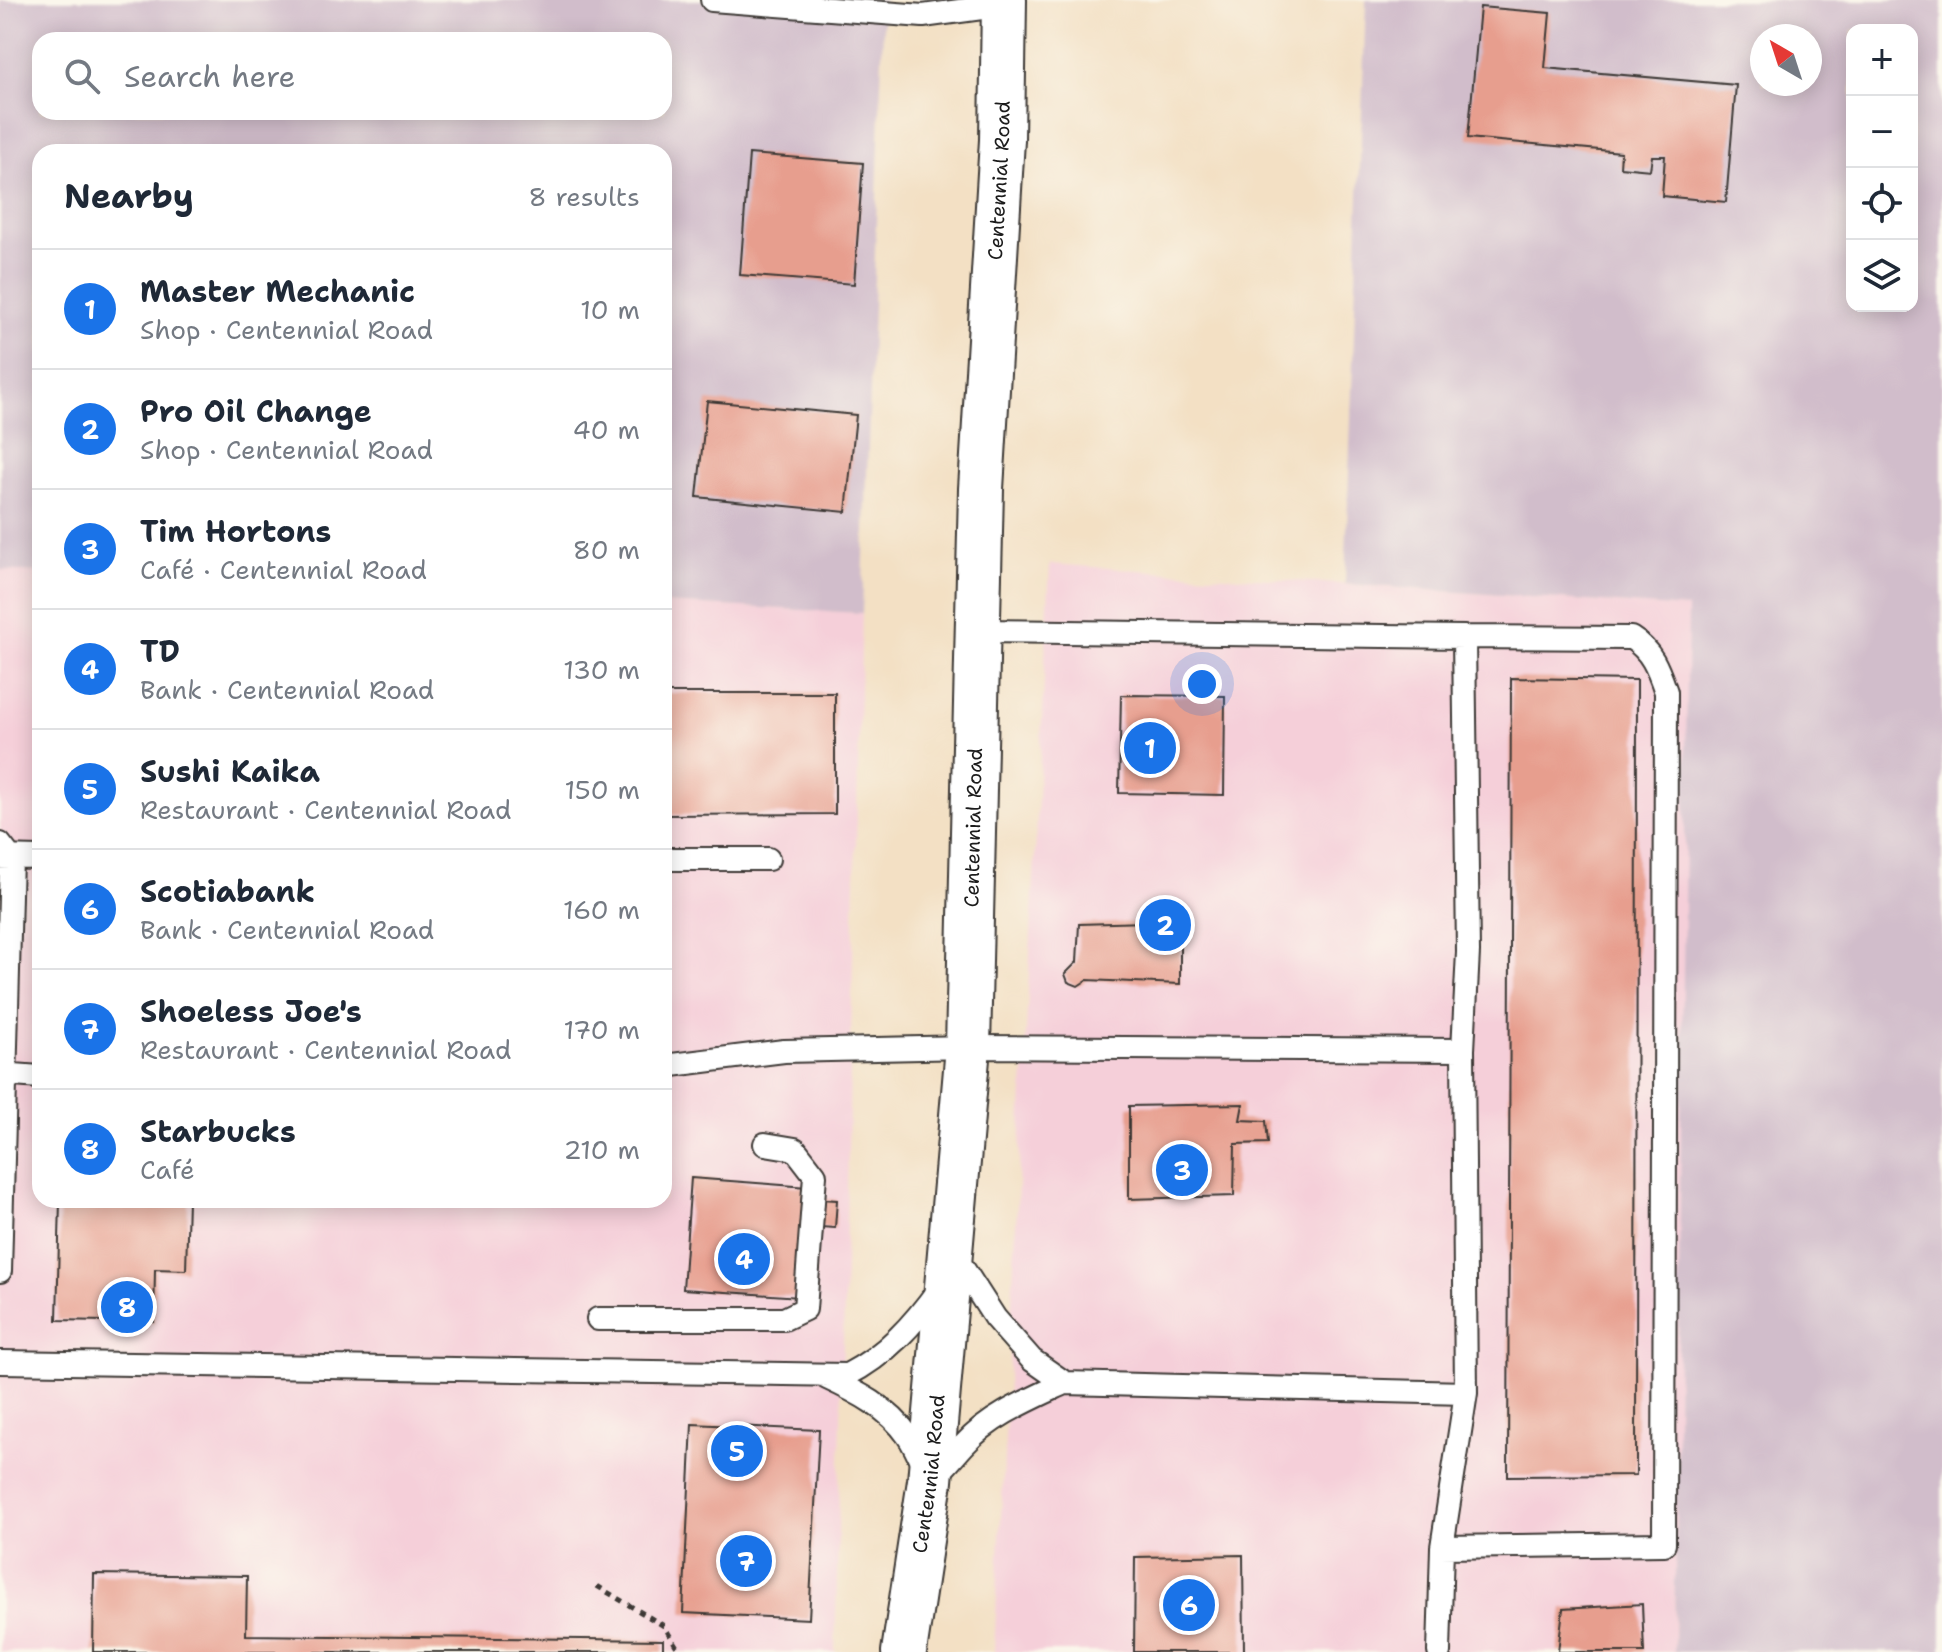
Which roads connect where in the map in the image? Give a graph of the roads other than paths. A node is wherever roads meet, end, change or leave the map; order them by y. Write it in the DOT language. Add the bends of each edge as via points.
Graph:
graph roads {
  1 [pos="712,0"];
  2 [pos="1004,2"];
  3 [pos="978,631"];
  4 [pos="1464,637"];
  5 [pos="4,853"];
  6 [pos="32,857"];
  7 [pos="672,859"];
  8 [pos="768,859"];
  9 [pos="968,1047"];
  10 [pos="1463,1050"];
  11 [pos="672,1065"];
  12 [pos="2,1074"];
  13 [pos="32,1076"];
  14 [pos="765,1144"];
  15 [pos="949,1264"];
  16 [pos="0,1271"];
  17 [pos="598,1319"];
  18 [pos="0,1362"];
  19 [pos="819,1374"];
  20 [pos="1065,1383"];
  21 [pos="1466,1393"];
  22 [pos="930,1481"];
  23 [pos="1442,1547"];
  24 [pos="904,1652"];
  25 [pos="1439,1652"];
  1 -- 2 [label="lane" via="923,16"];
  2 -- 3 [label="street, Centennial Road"];
  3 -- 4 [label="lane"];
  3 -- 9 [label="street, Centennial Road"];
  4 -- 10 [label="lane" via="1468,952"];
  4 -- 23 [label="lane" via="1631,638 1656,662 1666,692 1664,1544"];
  5 -- 6 [label="lane"];
  5 -- 12 [label="lane"];
  7 -- 8 [label="lane"];
  9 -- 10 [label="lane"];
  9 -- 11 [label="lane" via="784,1051"];
  9 -- 15 [label="street, Centennial Road"];
  10 -- 21 [label="lane"];
  12 -- 13 [label="lane"];
  12 -- 16 [label="lane"];
  14 -- 17 [label="lane" via="795,1149 815,1175 805,1309 784,1319"];
  15 -- 19 [label="lane" via="917,1320 871,1363 847,1375"];
  15 -- 20 [label="lane" via="1032,1360"];
  15 -- 22 [label="street, Centennial Road"];
  18 -- 19 [label="lane"];
  19 -- 22 [label="lane" via="863,1394 892,1418 908,1436"];
  20 -- 21 [label="lane"];
  20 -- 22 [label="lane" via="991,1423"];
  21 -- 23 [label="lane"];
  22 -- 24 [label="street, Centennial Road"];
  23 -- 25 [label="lane"];
}
